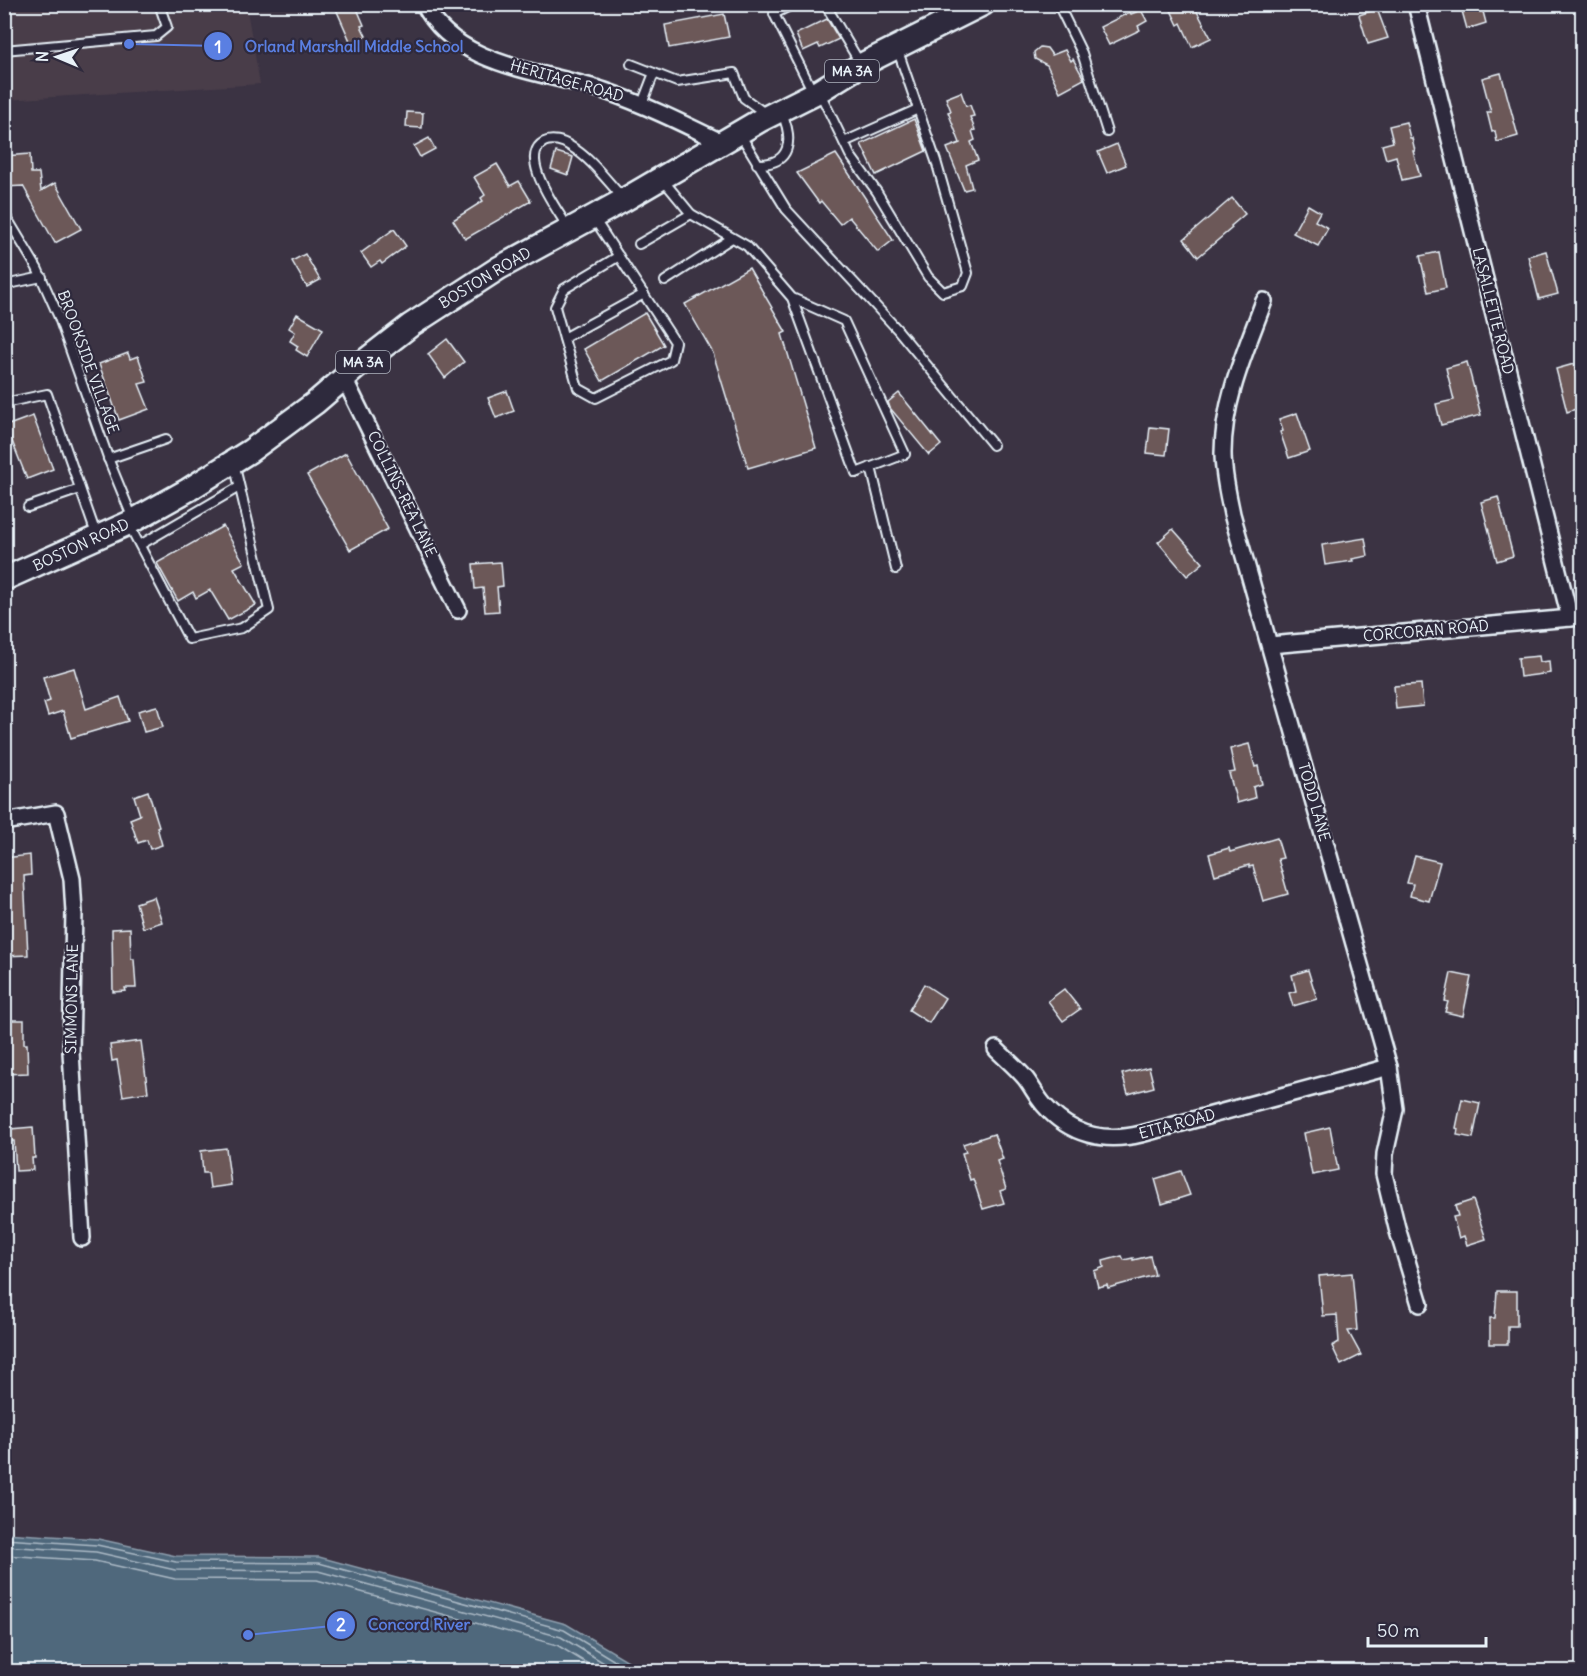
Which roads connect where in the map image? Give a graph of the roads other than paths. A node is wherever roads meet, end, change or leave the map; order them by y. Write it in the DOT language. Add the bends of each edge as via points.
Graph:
graph roads {
  1 [pos="159,4"];
  2 [pos="424,4"];
  3 [pos="794,4"];
  4 [pos="825,4"];
  5 [pos="983,4"];
  6 [pos="1058,4"];
  7 [pos="1416,4"];
  8 [pos="942,13"];
  9 [pos="897,47"];
  10 [pos="4,50"];
  11 [pos="631,64"];
  12 [pos="861,65"];
  13 [pos="654,73"];
  14 [pos="817,93"];
  15 [pos="642,104"];
  16 [pos="918,109"];
  17 [pos="775,113"];
  18 [pos="1107,132"];
  19 [pos="731,138"];
  20 [pos="844,142"];
  21 [pos="757,164"];
  22 [pos="661,177"];
  23 [pos="624,200"];
  24 [pos="691,214"];
  25 [pos="592,216"];
  26 [pos="6,218"];
  27 [pos="568,230"];
  28 [pos="732,238"];
  29 [pos="639,244"];
  30 [pos="619,256"];
  31 [pos="42,277"];
  32 [pos="665,281"];
  33 [pos="4,285"];
  34 [pos="644,294"];
  35 [pos="792,298"];
  36 [pos="1264,301"];
  37 [pos="564,338"];
  38 [pos="344,378"];
  39 [pos="4,403"];
  40 [pos="166,439"];
  41 [pos="993,445"];
  42 [pos="108,459"];
  43 [pos="233,461"];
  44 [pos="871,467"];
  45 [pos="239,487"];
  46 [pos="80,489"];
  47 [pos="28,507"];
  48 [pos="131,522"];
  49 [pos="97,538"];
  50 [pos="140,545"];
  51 [pos="896,569"];
  52 [pos="4,579"];
  53 [pos="458,610"];
  54 [pos="1576,618"];
  55 [pos="1270,645"];
  56 [pos="4,822"];
  57 [pos="996,1049"];
  58 [pos="1389,1067"];
  59 [pos="82,1238"];
  60 [pos="1420,1304"];
  1 -- 10 [label="lane" via="167,27 156,36"];
  2 -- 15 [label="street, HERITAGE ROAD" via="444,33 494,60"];
  3 -- 14 [label="lane" via="774,14"];
  4 -- 12 [label="lane"];
  5 -- 8 [label="main road, BOSTON ROAD / MA 3A"];
  6 -- 18 [label="lane" via="1082,53"];
  7 -- 54 [label="street, LASALLETTE ROAD"];
  8 -- 9 [label="main road, BOSTON ROAD / MA 3A"];
  9 -- 12 [label="main road, BOSTON ROAD / MA 3A"];
  9 -- 16 [label="lane"];
  11 -- 13 [label="lane"];
  12 -- 14 [label="main road, BOSTON ROAD / MA 3A"];
  13 -- 15 [label="lane"];
  13 -- 17 [label="lane" via="677,82 734,73 744,98"];
  14 -- 17 [label="main road, BOSTON ROAD / MA 3A"];
  14 -- 20 [label="lane"];
  15 -- 19 [label="street, HERITAGE ROAD"];
  16 -- 20 [label="lane"];
  16 -- 20 [label="lane" via="968,273 963,286 943,292 928,277"];
  17 -- 19 [label="main road, BOSTON ROAD / MA 3A"];
  17 -- 21 [label="lane" via="788,126 787,153 778,160"];
  19 -- 21 [label="lane"];
  19 -- 22 [label="main road, BOSTON ROAD / MA 3A"];
  21 -- 41 [label="lane" via="786,209 897,329"];
  22 -- 23 [label="main road, BOSTON ROAD / MA 3A"];
  22 -- 24 [label="lane"];
  23 -- 25 [label="main road, BOSTON ROAD / MA 3A"];
  23 -- 27 [label="lane" via="581,153 556,140 545,141 536,149 538,176"];
  24 -- 28 [label="lane"];
  24 -- 29 [label="lane"];
  25 -- 27 [label="main road, BOSTON ROAD / MA 3A"];
  25 -- 30 [label="lane"];
  26 -- 31 [label="lane, BROOKSIDE VILLAGE"];
  27 -- 38 [label="main road, BOSTON ROAD / MA 3A" via="448,300"];
  28 -- 32 [label="lane"];
  28 -- 35 [label="lane" via="747,246"];
  30 -- 34 [label="lane"];
  30 -- 37 [label="lane" via="564,289 555,307"];
  31 -- 33 [label="lane"];
  31 -- 42 [label="lane, BROOKSIDE VILLAGE"];
  34 -- 37 [label="lane"];
  34 -- 37 [label="lane" via="675,342 671,360 596,398 578,388"];
  35 -- 44 [label="lane" via="856,473"];
  35 -- 44 [label="lane" via="844,321 905,454"];
  36 -- 55 [label="street, TODD LANE" via="1230,399 1223,454 1232,513"];
  38 -- 43 [label="main road, BOSTON ROAD / MA 3A"];
  38 -- 53 [label="street, COLLINS-REA LANE"];
  39 -- 46 [label="lane" via="47,394"];
  40 -- 42 [label="lane"];
  42 -- 48 [label="lane, BROOKSIDE VILLAGE"];
  43 -- 45 [label="lane"];
  43 -- 48 [label="main road, BOSTON ROAD / MA 3A"];
  44 -- 51 [label="lane"];
  45 -- 50 [label="lane"];
  45 -- 50 [label="lane, BROOKSIDE VILLAGE" via="269,610 242,628 189,639"];
  46 -- 47 [label="lane"];
  46 -- 49 [label="lane"];
  48 -- 49 [label="main road, BOSTON ROAD / MA 3A"];
  48 -- 50 [label="lane, BROOKSIDE VILLAGE"];
  49 -- 52 [label="main road, BOSTON ROAD / MA 3A"];
  54 -- 55 [label="street, CORCORAN ROAD"];
  55 -- 58 [label="street, TODD LANE"];
  56 -- 59 [label="street, SIMMONS LANE" via="56,813 72,879 71,1052"];
  57 -- 58 [label="street, ETTA ROAD" via="1054,1115 1080,1132 1109,1138 1141,1134"];
  58 -- 60 [label="street, TODD LANE" via="1395,1109 1384,1174"];
}
